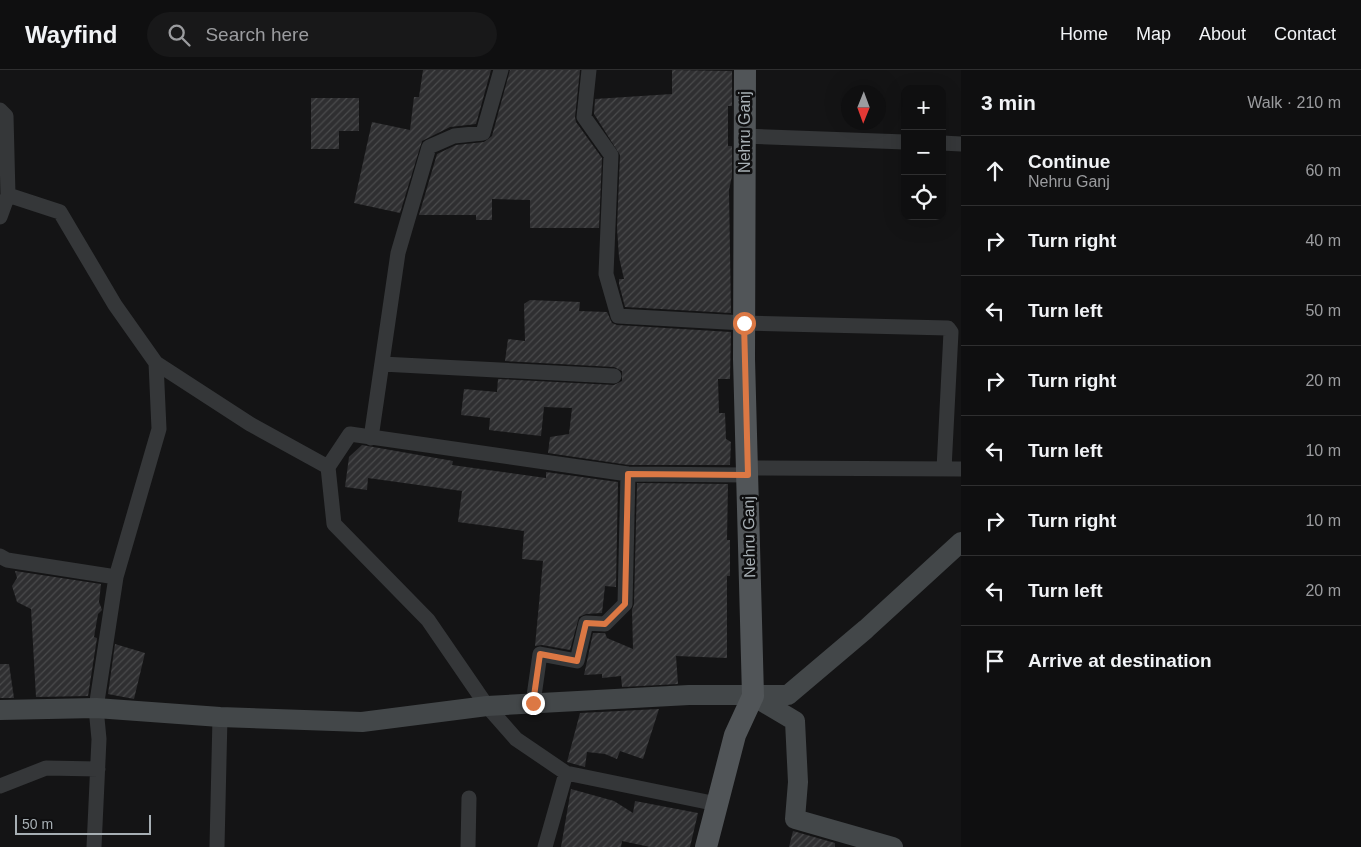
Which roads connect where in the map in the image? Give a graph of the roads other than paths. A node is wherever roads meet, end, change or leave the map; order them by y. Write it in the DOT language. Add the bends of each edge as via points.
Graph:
graph roads {
  1 [pos="501,70"];
  2 [pos="589,70"];
  3 [pos="745,70"];
  4 [pos="0,110"];
  5 [pos="744,136"];
  6 [pos="901,142"];
  7 [pos="946,143"];
  8 [pos="961,144"];
  9 [pos="8,195"];
  10 [pos="0,217"];
  11 [pos="744,323"];
  12 [pos="156,363"];
  13 [pos="382,364"];
  14 [pos="614,376"];
  15 [pos="371,438"];
  16 [pos="328,467"];
  17 [pos="944,469"];
  18 [pos="961,469"];
  19 [pos="748,472"];
  20 [pos="628,474"];
  21 [pos="961,542"];
  22 [pos="0,556"];
  23 [pos="116,577"];
  24 [pos="753,696"];
  25 [pos="533,703"];
  26 [pos="487,706"];
  27 [pos="96,708"];
  28 [pos="0,710"];
  29 [pos="220,716"];
  30 [pos="98,769"];
  31 [pos="566,773"];
  32 [pos="0,786"];
  33 [pos="469,798"];
  34 [pos="717,804"];
  35 [pos="94,847"];
  36 [pos="217,847"];
  37 [pos="468,847"];
  38 [pos="545,847"];
  39 [pos="706,847"];
  40 [pos="893,847"];
  1 -- 13 [label="street" via="483,133 454,136 429,147 398,253"];
  2 -- 11 [label="street" via="584,116 612,155 606,274 618,316"];
  3 -- 5 [label="main road, Nehru Ganj"];
  4 -- 9 [label="street" via="6,116"];
  5 -- 6 [label="street"];
  5 -- 11 [label="main road, Nehru Ganj"];
  7 -- 8 [label="street"];
  9 -- 10 [label="street"];
  9 -- 12 [label="street" via="60,212 115,305"];
  11 -- 17 [label="street" via="950,329"];
  11 -- 19 [label="main road, Nehru Ganj"];
  12 -- 16 [label="street" via="250,424"];
  12 -- 23 [label="street" via="158,428"];
  13 -- 14 [label="street"];
  13 -- 15 [label="street"];
  15 -- 16 [label="street" via="350,434"];
  15 -- 20 [label="street"];
  16 -- 26 [label="street" via="334,524 428,620"];
  17 -- 18 [label="street"];
  17 -- 19 [label="street"];
  19 -- 20 [label="street"];
  19 -- 24 [label="main road, Nehru Ganj"];
  20 -- 25 [label="street" via="625,604 605,624 586,623 577,661 540,654"];
  21 -- 24 [label="main road" via="866,629 788,694"];
  22 -- 23 [label="street" via="7,560"];
  23 -- 27 [label="street"];
  24 -- 25 [label="main road" via="689,695"];
  24 -- 34 [label="main road, Nehru Ganj" via="735,735"];
  24 -- 40 [label="main road" via="795,722 798,782 795,819"];
  25 -- 26 [label="main road"];
  26 -- 29 [label="main road" via="362,722"];
  26 -- 31 [label="street" via="516,738"];
  27 -- 28 [label="main road"];
  27 -- 29 [label="main road"];
  27 -- 30 [label="street"];
  29 -- 36 [label="street"];
  30 -- 32 [label="street" via="46,768"];
  30 -- 35 [label="street"];
  31 -- 34 [label="street"];
  31 -- 38 [label="street"];
  33 -- 37 [label="street"];
  34 -- 39 [label="main road, Nehru Ganj"];
}
